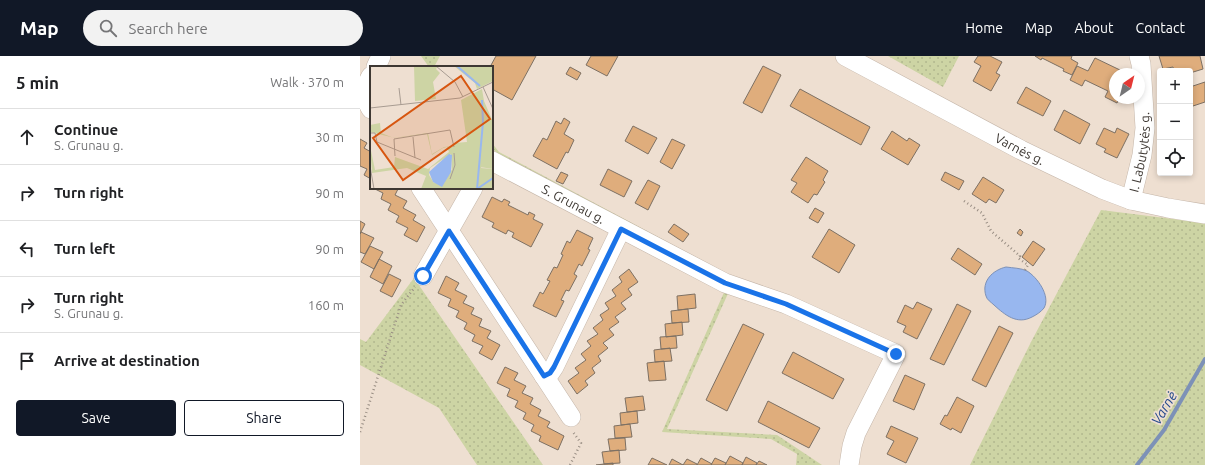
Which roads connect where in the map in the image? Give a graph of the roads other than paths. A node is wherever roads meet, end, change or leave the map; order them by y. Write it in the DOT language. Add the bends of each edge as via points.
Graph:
graph roads {
  1 [pos="381,56"];
  2 [pos="845,56"];
  3 [pos="1139,56"];
  4 [pos="376,66"];
  5 [pos="370,78"];
  6 [pos="370,107"];
  7 [pos="493,162"];
  8 [pos="422,189"];
  9 [pos="472,189"];
  10 [pos="1131,200"];
  11 [pos="1205,214"];
  12 [pos="621,229"];
  13 [pos="449,231"];
  14 [pos="423,276"];
  15 [pos="544,376"];
  16 [pos="571,418"];
  17 [pos="849,465"];
  1 -- 4 [label="street"];
  2 -- 10 [label="street, Varnės g." via="1028,153 1102,189"];
  3 -- 10 [label="street, I. Labutytės g." via="1145,128 1142,155"];
  5 -- 6 [label="street" via="365,90"];
  7 -- 12 [label="street, S. Grunau g."];
  8 -- 13 [label="street"];
  9 -- 13 [label="street"];
  10 -- 11 [label="street, Varnės g."];
  12 -- 15 [label="street" via="554,367"];
  12 -- 17 [label="street, S. Grunau g." via="725,283 786,304 896,354 856,433"];
  13 -- 14 [label="street"];
  13 -- 15 [label="street"];
  15 -- 16 [label="street"];
}
